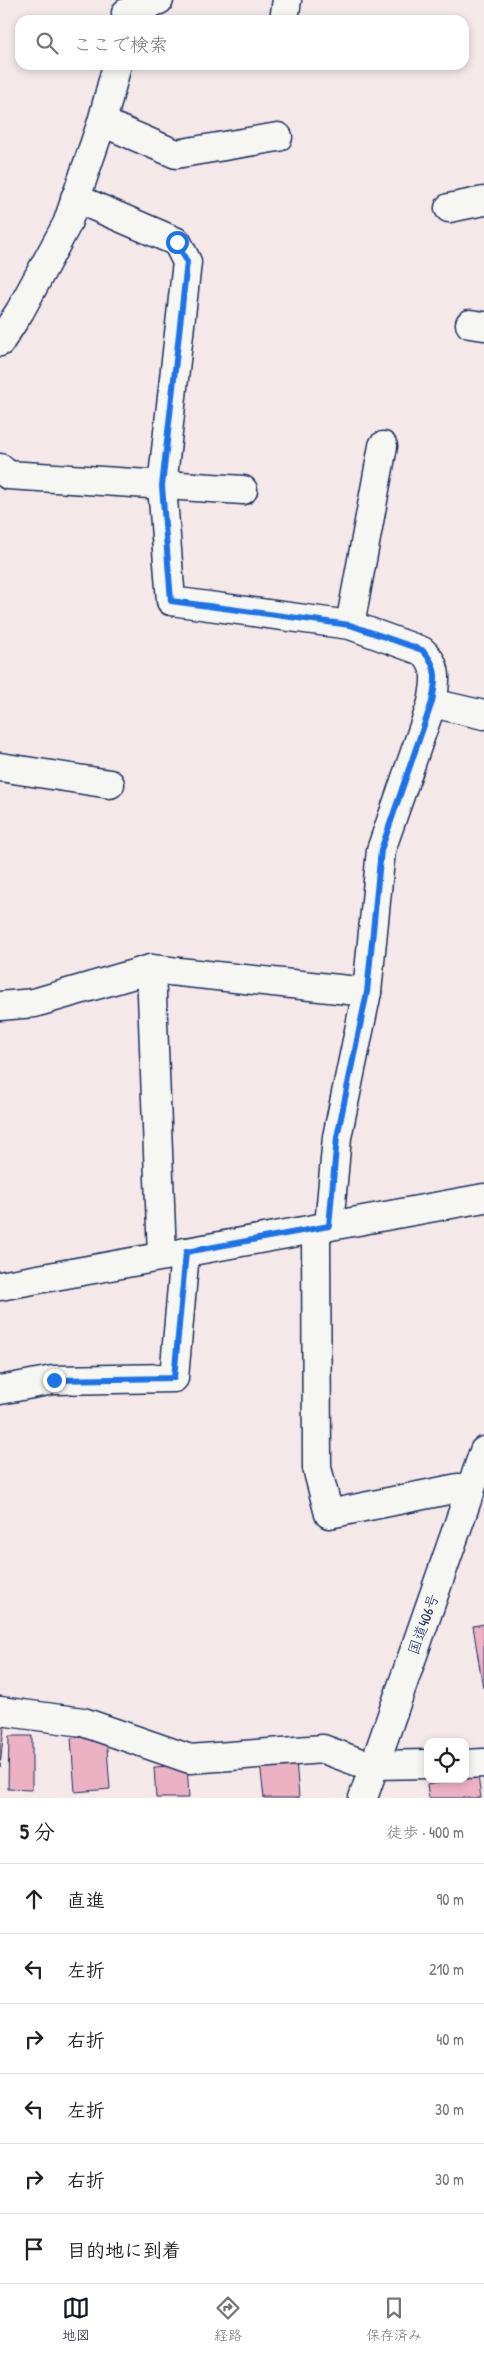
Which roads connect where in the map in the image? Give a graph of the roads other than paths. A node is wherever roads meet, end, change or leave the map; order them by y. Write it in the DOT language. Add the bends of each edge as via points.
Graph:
graph roads {
  1 [pos="159,0"];
  2 [pos="287,0"];
  3 [pos="126,11"];
  4 [pos="285,15"];
  5 [pos="116,70"];
  6 [pos="102,122"];
  7 [pos="278,137"];
  8 [pos="75,198"];
  9 [pos="484,201"];
  10 [pos="449,208"];
  11 [pos="0,342"];
  12 [pos="383,446"];
  13 [pos="0,468"];
  14 [pos="162,486"];
  15 [pos="243,490"];
  16 [pos="350,625"];
  17 [pos="432,702"];
  18 [pos="484,715"];
  19 [pos="0,767"];
  20 [pos="110,784"];
  21 [pos="151,969"];
  22 [pos="367,992"];
  23 [pos="0,1006"];
  24 [pos="484,1198"];
  25 [pos="322,1227"];
  26 [pos="174,1254"];
  27 [pos="0,1286"];
  28 [pos="0,1390"];
  29 [pos="484,1451"];
  30 [pos="470,1493"];
  31 [pos="0,1711"];
  32 [pos="424,1764"];
  33 [pos="469,1764"];
  34 [pos="484,1764"];
  35 [pos="374,1765"];
  36 [pos="363,1798"];
  1 -- 3 [label="main road"];
  2 -- 4 [label="main road"];
  5 -- 6 [label="main road"];
  6 -- 7 [label="main road" via="176,154"];
  6 -- 8 [label="main road"];
  8 -- 11 [label="main road" via="67,224"];
  8 -- 14 [label="main road" via="177,242 187,262"];
  9 -- 10 [label="main road"];
  12 -- 16 [label="main road"];
  13 -- 14 [label="main road" via="8,475"];
  14 -- 15 [label="main road"];
  14 -- 16 [label="main road" via="171,601"];
  16 -- 17 [label="main road" via="422,650 431,659 436,680"];
  17 -- 18 [label="main road"];
  17 -- 22 [label="main road" via="381,850"];
  19 -- 20 [label="main road"];
  21 -- 22 [label="main road"];
  21 -- 23 [label="main road" via="34,1003"];
  21 -- 26 [label="main road"];
  22 -- 25 [label="main road"];
  24 -- 25 [label="main road"];
  25 -- 26 [label="main road"];
  25 -- 30 [label="main road" via="317,1468 330,1514 458,1488"];
  26 -- 27 [label="main road"];
  26 -- 28 [label="main road" via="174,1378 54,1380"];
  29 -- 30 [label="main road, 国道406号"];
  30 -- 35 [label="main road, 国道406号"];
  31 -- 35 [label="main road" via="82,1722 190,1759 323,1749"];
  32 -- 35 [label="main road"];
  33 -- 34 [label="main road"];
  35 -- 36 [label="main road, 国道406号"];
}
